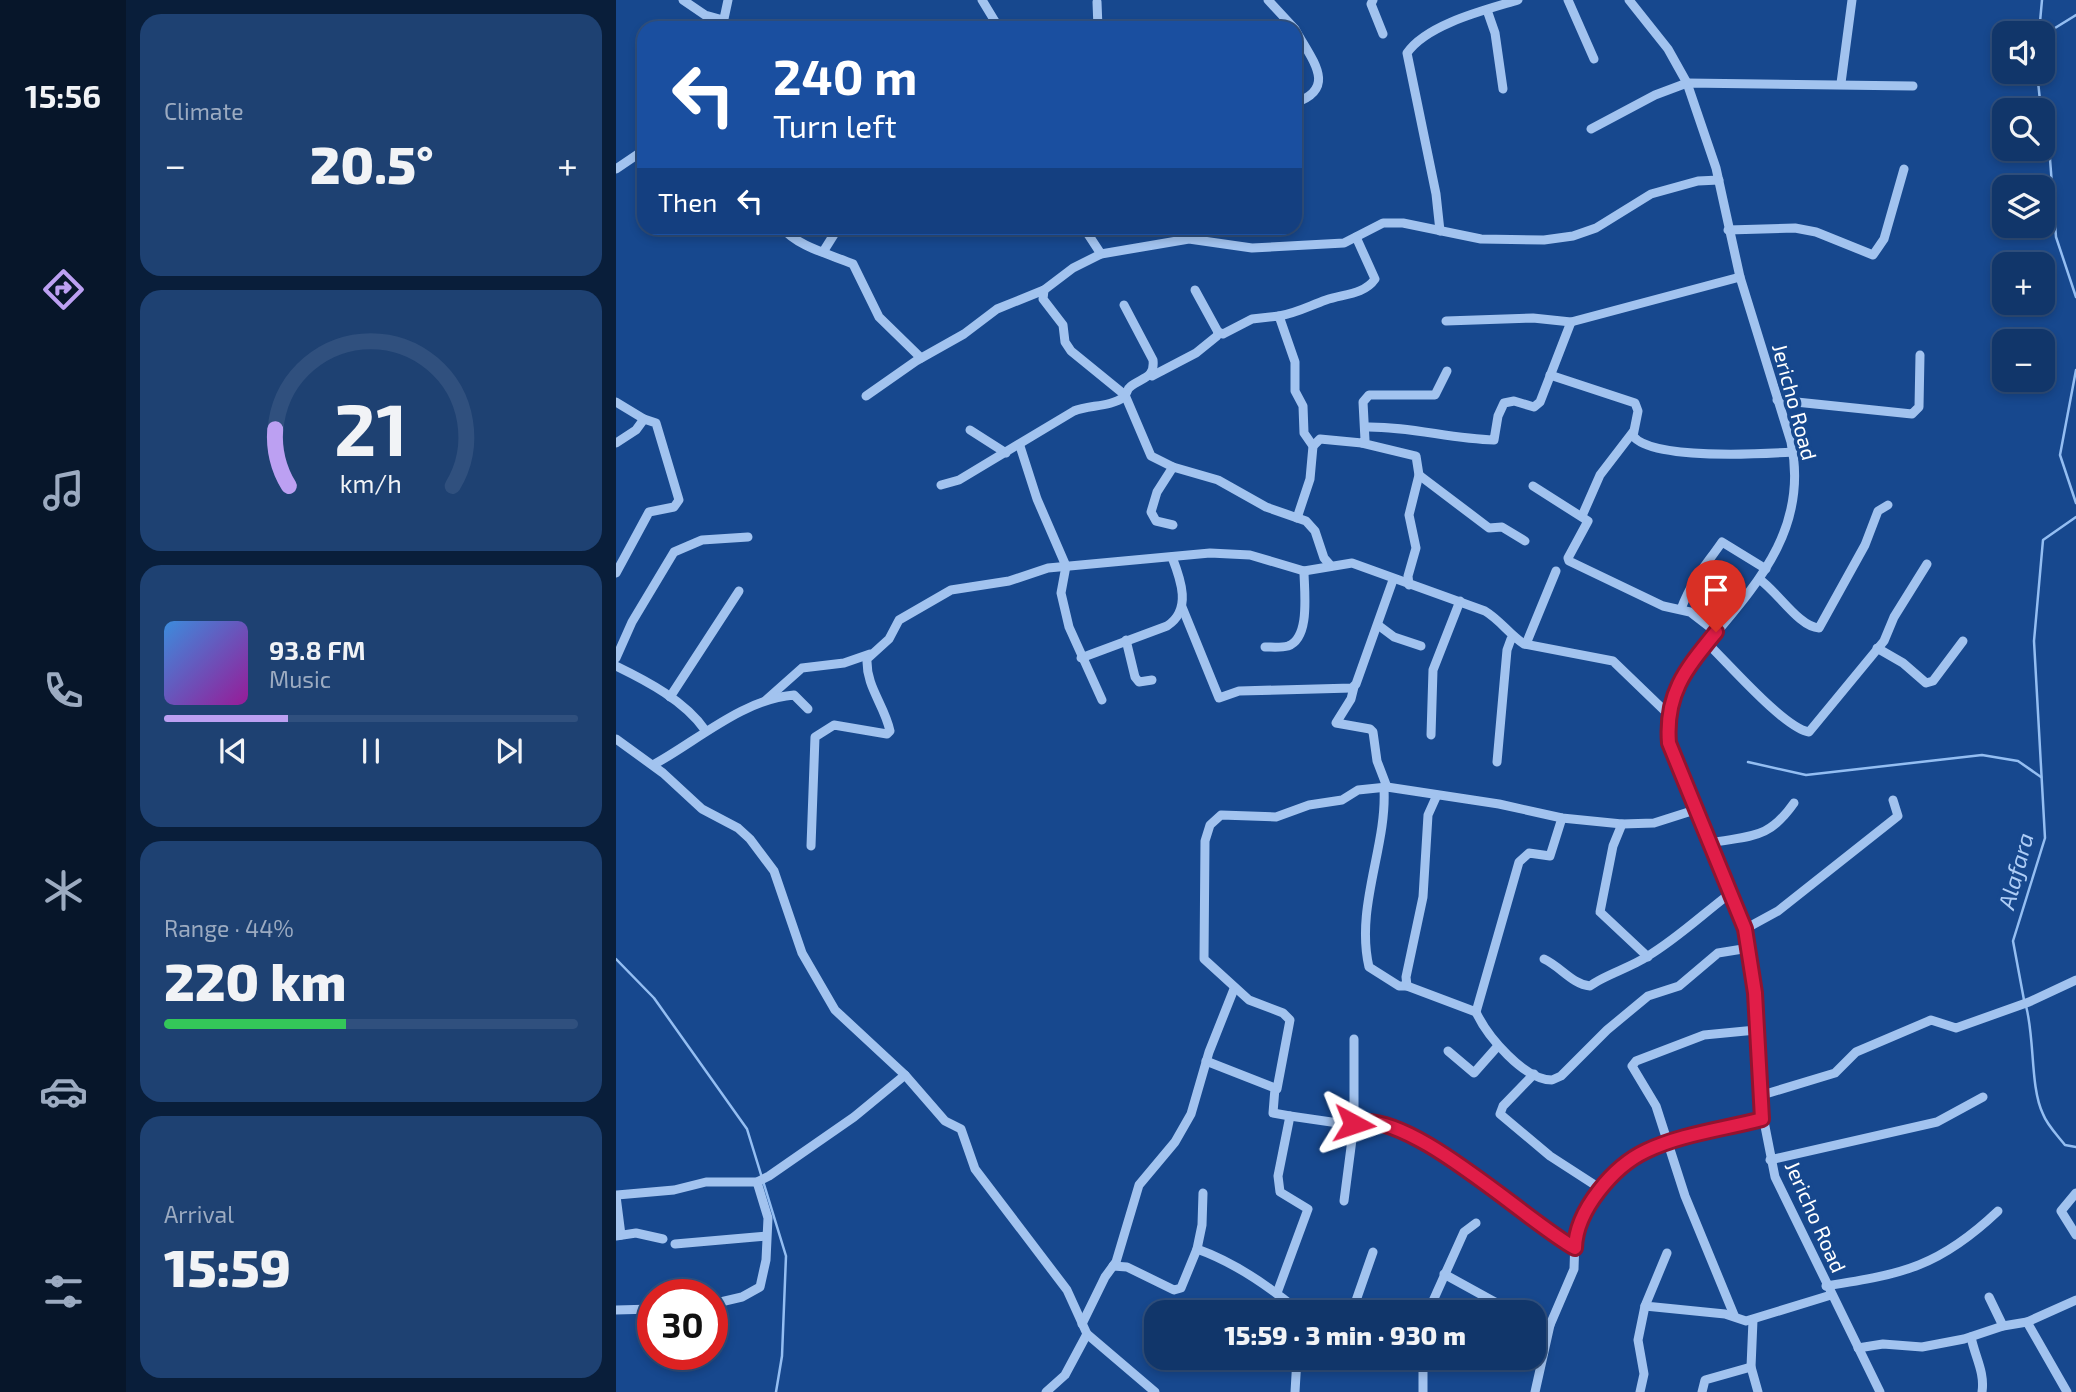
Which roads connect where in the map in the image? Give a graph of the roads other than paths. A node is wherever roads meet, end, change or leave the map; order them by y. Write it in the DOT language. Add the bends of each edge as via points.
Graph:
graph roads {
  1 [pos="683,0"];
  2 [pos="728,0"];
  3 [pos="982,0"];
  4 [pos="1268,0"];
  5 [pos="1373,0"];
  6 [pos="1518,0"];
  7 [pos="1568,0"];
  8 [pos="1629,0"];
  9 [pos="1852,0"];
  10 [pos="1097,2"];
  11 [pos="1487,10"];
  12 [pos="717,21"];
  13 [pos="724,21"];
  14 [pos="995,21"];
  15 [pos="1098,21"];
  16 [pos="1288,21"];
  17 [pos="1383,34"];
  18 [pos="1302,42"];
  19 [pos="1594,59"];
  20 [pos="1686,83"];
  21 [pos="1841,83"];
  22 [pos="1913,86"];
  23 [pos="1503,89"];
  24 [pos="1302,101"];
  25 [pos="1591,130"];
  26 [pos="637,155"];
  27 [pos="616,169"];
  28 [pos="1904,169"];
  29 [pos="1720,180"];
  30 [pos="1728,230"];
  31 [pos="1440,231"];
  32 [pos="796,235"];
  33 [pos="833,235"];
  34 [pos="1089,235"];
  35 [pos="1356,237"];
  36 [pos="823,251"];
  37 [pos="1101,254"];
  38 [pos="1740,277"];
  39 [pos="1044,290"];
  40 [pos="1195,290"];
  41 [pos="1124,305"];
  42 [pos="1279,316"];
  43 [pos="1446,321"];
  44 [pos="1571,322"];
  45 [pos="1218,332"];
  46 [pos="1920,355"];
  47 [pos="921,358"];
  48 [pos="1447,371"];
  49 [pos="1550,375"];
  50 [pos="1150,376"];
  51 [pos="1125,395"];
  52 [pos="866,396"];
  53 [pos="1777,400"];
  54 [pos="616,402"];
  55 [pos="644,419"];
  56 [pos="1365,427"];
  57 [pos="970,430"];
  58 [pos="1633,432"];
  59 [pos="616,443"];
  60 [pos="1362,443"];
  61 [pos="1020,446"];
  62 [pos="1313,446"];
  63 [pos="1793,452"];
  64 [pos="1006,453"];
  65 [pos="1173,467"];
  66 [pos="1419,475"];
  67 [pos="941,485"];
  68 [pos="1533,486"];
  69 [pos="1888,505"];
  70 [pos="1583,516"];
  71 [pos="1297,518"];
  72 [pos="1173,526"];
  73 [pos="748,537"];
  74 [pos="1525,541"];
  75 [pos="1172,557"];
  76 [pos="1927,564"];
  77 [pos="1066,566"];
  78 [pos="1331,566"];
  79 [pos="1766,569"];
  80 [pos="1556,570"];
  81 [pos="1304,571"];
  82 [pos="616,573"];
  83 [pos="1759,579"];
  84 [pos="1393,580"];
  85 [pos="1409,585"];
  86 [pos="739,591"];
  87 [pos="1460,601"];
  88 [pos="1182,607"];
  89 [pos="1681,609"];
  90 [pos="1378,625"];
  91 [pos="1716,632"];
  92 [pos="1515,638"];
  93 [pos="1126,640"];
  94 [pos="1963,641"];
  95 [pos="1707,643"];
  96 [pos="1526,645"];
  97 [pos="1421,646"];
  98 [pos="1265,647"];
  99 [pos="1877,648"];
  100 [pos="870,654"];
  101 [pos="616,658"];
  102 [pos="1081,658"];
  103 [pos="616,666"];
  104 [pos="1153,680"];
  105 [pos="1354,687"];
  106 [pos="670,697"];
  107 [pos="1102,700"];
  108 [pos="765,701"];
  109 [pos="808,709"];
  110 [pos="1668,714"];
  111 [pos="705,730"];
  112 [pos="1431,735"];
  113 [pos="616,739"];
  114 [pos="1497,762"];
  115 [pos="653,765"];
  116 [pos="1385,788"];
  117 [pos="1437,795"];
  118 [pos="1893,800"];
  119 [pos="1794,803"];
  120 [pos="1698,809"];
  121 [pos="1562,818"];
  122 [pos="1622,824"];
  123 [pos="1710,843"];
  124 [pos="811,846"];
  125 [pos="1732,892"];
  126 [pos="1745,929"];
  127 [pos="1749,948"];
  128 [pos="1648,957"];
  129 [pos="1544,959"];
  130 [pos="2076,980"];
  131 [pos="1407,986"];
  132 [pos="1234,989"];
  133 [pos="1476,1012"];
  134 [pos="1756,1030"];
  135 [pos="1354,1039"];
  136 [pos="1497,1047"];
  137 [pos="1448,1051"];
  138 [pos="1206,1061"];
  139 [pos="1534,1074"];
  140 [pos="905,1075"];
  141 [pos="1277,1089"];
  142 [pos="1759,1096"];
  143 [pos="1983,1097"];
  144 [pos="1290,1116"];
  145 [pos="1762,1119"];
  146 [pos="1354,1124"];
  147 [pos="1670,1143"];
  148 [pos="1770,1160"];
  149 [pos="757,1182"];
  150 [pos="1601,1189"];
  151 [pos="1202,1193"];
  152 [pos="2076,1193"];
  153 [pos="617,1196"];
  154 [pos="1344,1201"];
  155 [pos="1998,1210"];
  156 [pos="1476,1223"];
  157 [pos="618,1235"];
  158 [pos="2076,1235"];
  159 [pos="766,1236"];
  160 [pos="663,1239"];
  161 [pos="676,1244"];
  162 [pos="1575,1248"];
  163 [pos="1197,1249"];
  164 [pos="1373,1252"];
  165 [pos="1667,1254"];
  166 [pos="1113,1266"];
  167 [pos="1444,1274"];
  168 [pos="1826,1286"];
  169 [pos="1277,1293"];
  170 [pos="1832,1295"];
  171 [pos="1989,1297"];
  172 [pos="728,1300"];
  173 [pos="1285,1300"];
  174 [pos="1356,1300"];
  175 [pos="1434,1300"];
  176 [pos="1492,1300"];
  177 [pos="2076,1300"];
  178 [pos="1644,1306"];
  179 [pos="637,1309"];
  180 [pos="616,1310"];
  181 [pos="1734,1315"];
  182 [pos="1754,1321"];
  183 [pos="2027,1322"];
  184 [pos="1082,1324"];
  185 [pos="1546,1324"];
  186 [pos="1550,1325"];
  187 [pos="2003,1326"];
  188 [pos="1087,1334"];
  189 [pos="1971,1337"];
  190 [pos="1858,1348"];
  191 [pos="1751,1367"];
  192 [pos="1296,1370"];
  193 [pos="1423,1370"];
  194 [pos="1046,1392"];
  195 [pos="1154,1392"];
  196 [pos="1295,1392"];
  197 [pos="1423,1392"];
  198 [pos="1535,1392"];
  199 [pos="1640,1392"];
  200 [pos="1702,1392"];
  201 [pos="1758,1392"];
  202 [pos="1880,1392"];
  203 [pos="1982,1392"];
  204 [pos="2067,1392"];
  1 -- 12 [label="street"];
  2 -- 13 [label="street"];
  3 -- 14 [label="street"];
  4 -- 16 [label="street"];
  5 -- 17 [label="street"];
  6 -- 11 [label="street"];
  7 -- 19 [label="street"];
  8 -- 20 [label="street, Jericho Road" via="1668,49"];
  9 -- 21 [label="street"];
  10 -- 15 [label="street"];
  11 -- 23 [label="street"];
  11 -- 31 [label="street" via="1464,16 1406,53"];
  18 -- 24 [label="street" via="1318,73 1319,87 1313,97"];
  20 -- 21 [label="street"];
  20 -- 25 [label="street"];
  20 -- 29 [label="street, Jericho Road"];
  21 -- 22 [label="street"];
  26 -- 27 [label="street"];
  28 -- 30 [label="street" via="1884,239 1873,255 1795,228"];
  29 -- 30 [label="street, Jericho Road"];
  29 -- 31 [label="street" via="1651,194 1596,228 1573,236 1481,239"];
  30 -- 38 [label="street, Jericho Road"];
  31 -- 35 [label="street" via="1383,223"];
  32 -- 36 [label="street"];
  33 -- 36 [label="street"];
  34 -- 37 [label="street"];
  35 -- 37 [label="street" via="1344,243 1279,248 1189,239"];
  35 -- 42 [label="street" via="1375,279 1371,284 1303,312"];
  36 -- 47 [label="street" via="853,264 879,317"];
  37 -- 39 [label="street"];
  38 -- 44 [label="street"];
  38 -- 53 [label="street, Jericho Road"];
  39 -- 47 [label="street" via="997,309 957,340"];
  39 -- 51 [label="street" via="1043,299 1063,325 1071,351"];
  40 -- 45 [label="street"];
  41 -- 50 [label="street" via="1153,360"];
  42 -- 45 [label="street" via="1252,319 1223,334"];
  42 -- 62 [label="street" via="1295,362 1295,391 1303,406 1304,433"];
  43 -- 44 [label="street" via="1533,318"];
  44 -- 49 [label="street"];
  45 -- 50 [label="street" via="1209,345"];
  46 -- 53 [label="street" via="1919,407 1912,414"];
  47 -- 52 [label="street"];
  48 -- 56 [label="street" via="1435,395 1369,395 1363,402"];
  49 -- 56 [label="street" via="1537,405 1504,403 1494,440"];
  49 -- 58 [label="street" via="1635,402 1638,411"];
  50 -- 51 [label="street"];
  51 -- 61 [label="street" via="1074,411"];
  51 -- 65 [label="street" via="1151,456"];
  53 -- 63 [label="street, Jericho Road"];
  54 -- 55 [label="street"];
  55 -- 59 [label="street"];
  55 -- 82 [label="street" via="656,423 679,500 674,507 649,512"];
  56 -- 60 [label="street"];
  57 -- 64 [label="street"];
  58 -- 63 [label="street" via="1637,441 1660,451"];
  58 -- 70 [label="street" via="1600,475"];
  60 -- 62 [label="street" via="1320,439"];
  60 -- 66 [label="street" via="1416,456"];
  61 -- 64 [label="street"];
  61 -- 77 [label="street"];
  62 -- 71 [label="street" via="1310,479"];
  63 -- 79 [label="street, Jericho Road" via="1795,501"];
  64 -- 67 [label="street" via="960,480"];
  65 -- 71 [label="street" via="1218,480 1266,507"];
  65 -- 72 [label="street" via="1151,512 1156,521"];
  66 -- 74 [label="street" via="1489,528 1502,527"];
  66 -- 85 [label="street" via="1409,515 1416,548"];
  68 -- 70 [label="street"];
  69 -- 83 [label="street" via="1878,512 1819,628 1792,612 1778,593"];
  70 -- 89 [label="street" via="1588,524 1569,561 1663,606"];
  71 -- 78 [label="street" via="1315,531"];
  73 -- 101 [label="street" via="702,540 674,552"];
  75 -- 77 [label="street"];
  75 -- 81 [label="street" via="1238,552"];
  75 -- 88 [label="street" via="1184,598"];
  76 -- 99 [label="street"];
  77 -- 100 [label="street" via="951,590 899,620 889,639"];
  77 -- 102 [label="street" via="1061,593"];
  78 -- 81 [label="street"];
  78 -- 84 [label="street" via="1353,563"];
  79 -- 83 [label="street, Jericho Road"];
  79 -- 89 [label="street" via="1724,542 1695,575"];
  80 -- 96 [label="street"];
  81 -- 98 [label="street" via="1307,609 1296,640"];
  83 -- 91 [label="street, Jericho Road"];
  84 -- 85 [label="street"];
  84 -- 90 [label="street"];
  85 -- 87 [label="street"];
  86 -- 106 [label="street"];
  87 -- 92 [label="street" via="1497,618"];
  87 -- 112 [label="street" via="1433,670"];
  88 -- 93 [label="street" via="1178,618 1167,626"];
  88 -- 105 [label="street" via="1219,698 1239,691"];
  89 -- 91 [label="street"];
  90 -- 97 [label="street" via="1394,637"];
  90 -- 105 [label="street"];
  91 -- 95 [label="street, Jericho Road"];
  92 -- 96 [label="street"];
  92 -- 114 [label="street" via="1507,650"];
  93 -- 102 [label="street"];
  93 -- 104 [label="street" via="1135,677 1139,682"];
  94 -- 99 [label="street" via="1933,681 1926,683"];
  95 -- 99 [label="street" via="1769,705 1810,732"];
  95 -- 110 [label="street, Jericho Road" via="1680,680"];
  96 -- 110 [label="street" via="1613,661"];
  100 -- 108 [label="street" via="844,663 802,668"];
  100 -- 124 [label="street" via="869,686 883,706 890,731 834,726 815,737"];
  102 -- 107 [label="street"];
  103 -- 106 [label="street"];
  105 -- 116 [label="street" via="1336,723 1373,732"];
  106 -- 111 [label="street"];
  108 -- 109 [label="street" via="794,695"];
  108 -- 111 [label="street"];
  110 -- 120 [label="street, Jericho Road" via="1669,743"];
  111 -- 115 [label="street"];
  113 -- 115 [label="street"];
  115 -- 140 [label="street" via="702,809 750,839 774,871 802,953 835,1010"];
  116 -- 117 [label="street"];
  116 -- 131 [label="street" via="1385,819 1369,883 1366,954 1369,967 1399,986"];
  116 -- 132 [label="street" via="1358,790 1342,800 1276,817 1221,815 1210,825 1205,841 1203,960"];
  117 -- 121 [label="street"];
  117 -- 131 [label="street" via="1428,815 1423,897"];
  118 -- 126 [label="street" via="1898,816 1778,911"];
  119 -- 123 [label="street" via="1779,825 1766,833"];
  120 -- 122 [label="street" via="1654,823"];
  120 -- 123 [label="street, Jericho Road"];
  121 -- 122 [label="street"];
  121 -- 133 [label="street" via="1550,856 1529,853 1519,862"];
  122 -- 128 [label="street" via="1600,912"];
  123 -- 125 [label="street, Jericho Road"];
  125 -- 126 [label="street, Jericho Road"];
  125 -- 128 [label="street"];
  126 -- 127 [label="street, Jericho Road"];
  127 -- 134 [label="street, Jericho Road"];
  127 -- 139 [label="street" via="1718,953 1679,986 1648,996 1558,1078 1547,1080"];
  128 -- 129 [label="street" via="1617,974 1602,976 1590,986 1579,985"];
  130 -- 142 [label="street" via="1956,1028 1931,1020 1856,1052 1835,1073"];
  131 -- 133 [label="street"];
  132 -- 138 [label="street"];
  132 -- 141 [label="street" via="1290,1020"];
  133 -- 136 [label="street"];
  134 -- 142 [label="street, Jericho Road"];
  134 -- 147 [label="street" via="1703,1035 1634,1062 1633,1069 1656,1106"];
  135 -- 146 [label="street"];
  136 -- 137 [label="street" via="1474,1073"];
  136 -- 139 [label="street"];
  138 -- 141 [label="street"];
  138 -- 166 [label="street" via="1191,1114 1136,1193"];
  139 -- 150 [label="street" via="1500,1114 1550,1156"];
  140 -- 149 [label="street" via="854,1117"];
  140 -- 184 [label="street" via="945,1121 961,1129 975,1169 1068,1290"];
  141 -- 144 [label="street" via="1273,1113"];
  142 -- 145 [label="street, Jericho Road"];
  143 -- 148 [label="street" via="1937,1122"];
  144 -- 146 [label="street"];
  144 -- 169 [label="street" via="1278,1176 1280,1192 1308,1209"];
  145 -- 147 [label="street"];
  145 -- 148 [label="street, Jericho Road"];
  146 -- 154 [label="street"];
  146 -- 162 [label="street" via="1371,1119 1437,1150"];
  147 -- 150 [label="street" via="1645,1151"];
  147 -- 181 [label="street" via="1685,1196"];
  148 -- 168 [label="street, Jericho Road"];
  149 -- 153 [label="street" via="706,1182"];
  149 -- 159 [label="street" via="768,1218"];
  150 -- 162 [label="street" via="1581,1217"];
  151 -- 163 [label="street"];
  152 -- 158 [label="street" via="2061,1211"];
  153 -- 157 [label="street"];
  155 -- 168 [label="street" via="1935,1260 1880,1278"];
  156 -- 167 [label="street" via="1464,1232"];
  157 -- 160 [label="street" via="636,1233"];
  159 -- 161 [label="street"];
  159 -- 172 [label="street" via="760,1287"];
  162 -- 186 [label="street" via="1574,1269"];
  163 -- 166 [label="street" via="1178,1290 1127,1267"];
  163 -- 169 [label="street" via="1221,1258"];
  164 -- 174 [label="street"];
  165 -- 178 [label="street"];
  166 -- 184 [label="street"];
  167 -- 175 [label="street"];
  167 -- 176 [label="street"];
  168 -- 170 [label="street, Jericho Road"];
  169 -- 173 [label="street"];
  170 -- 182 [label="street"];
  170 -- 190 [label="street, Jericho Road"];
  171 -- 187 [label="street"];
  177 -- 183 [label="street"];
  178 -- 181 [label="street"];
  178 -- 199 [label="street" via="1638,1340 1644,1374"];
  179 -- 180 [label="street"];
  181 -- 182 [label="street"];
  182 -- 191 [label="street"];
  183 -- 187 [label="street"];
  183 -- 204 [label="street"];
  184 -- 188 [label="street"];
  185 -- 186 [label="street"];
  186 -- 198 [label="street"];
  187 -- 189 [label="street"];
  188 -- 194 [label="street" via="1065,1375"];
  188 -- 195 [label="street"];
  189 -- 190 [label="street" via="1922,1347 1883,1343"];
  189 -- 203 [label="street" via="1975,1359 1983,1371"];
  190 -- 202 [label="street, Jericho Road"];
  191 -- 200 [label="street" via="1705,1380"];
  191 -- 201 [label="street"];
  192 -- 196 [label="street"];
  193 -- 197 [label="street"];
}
